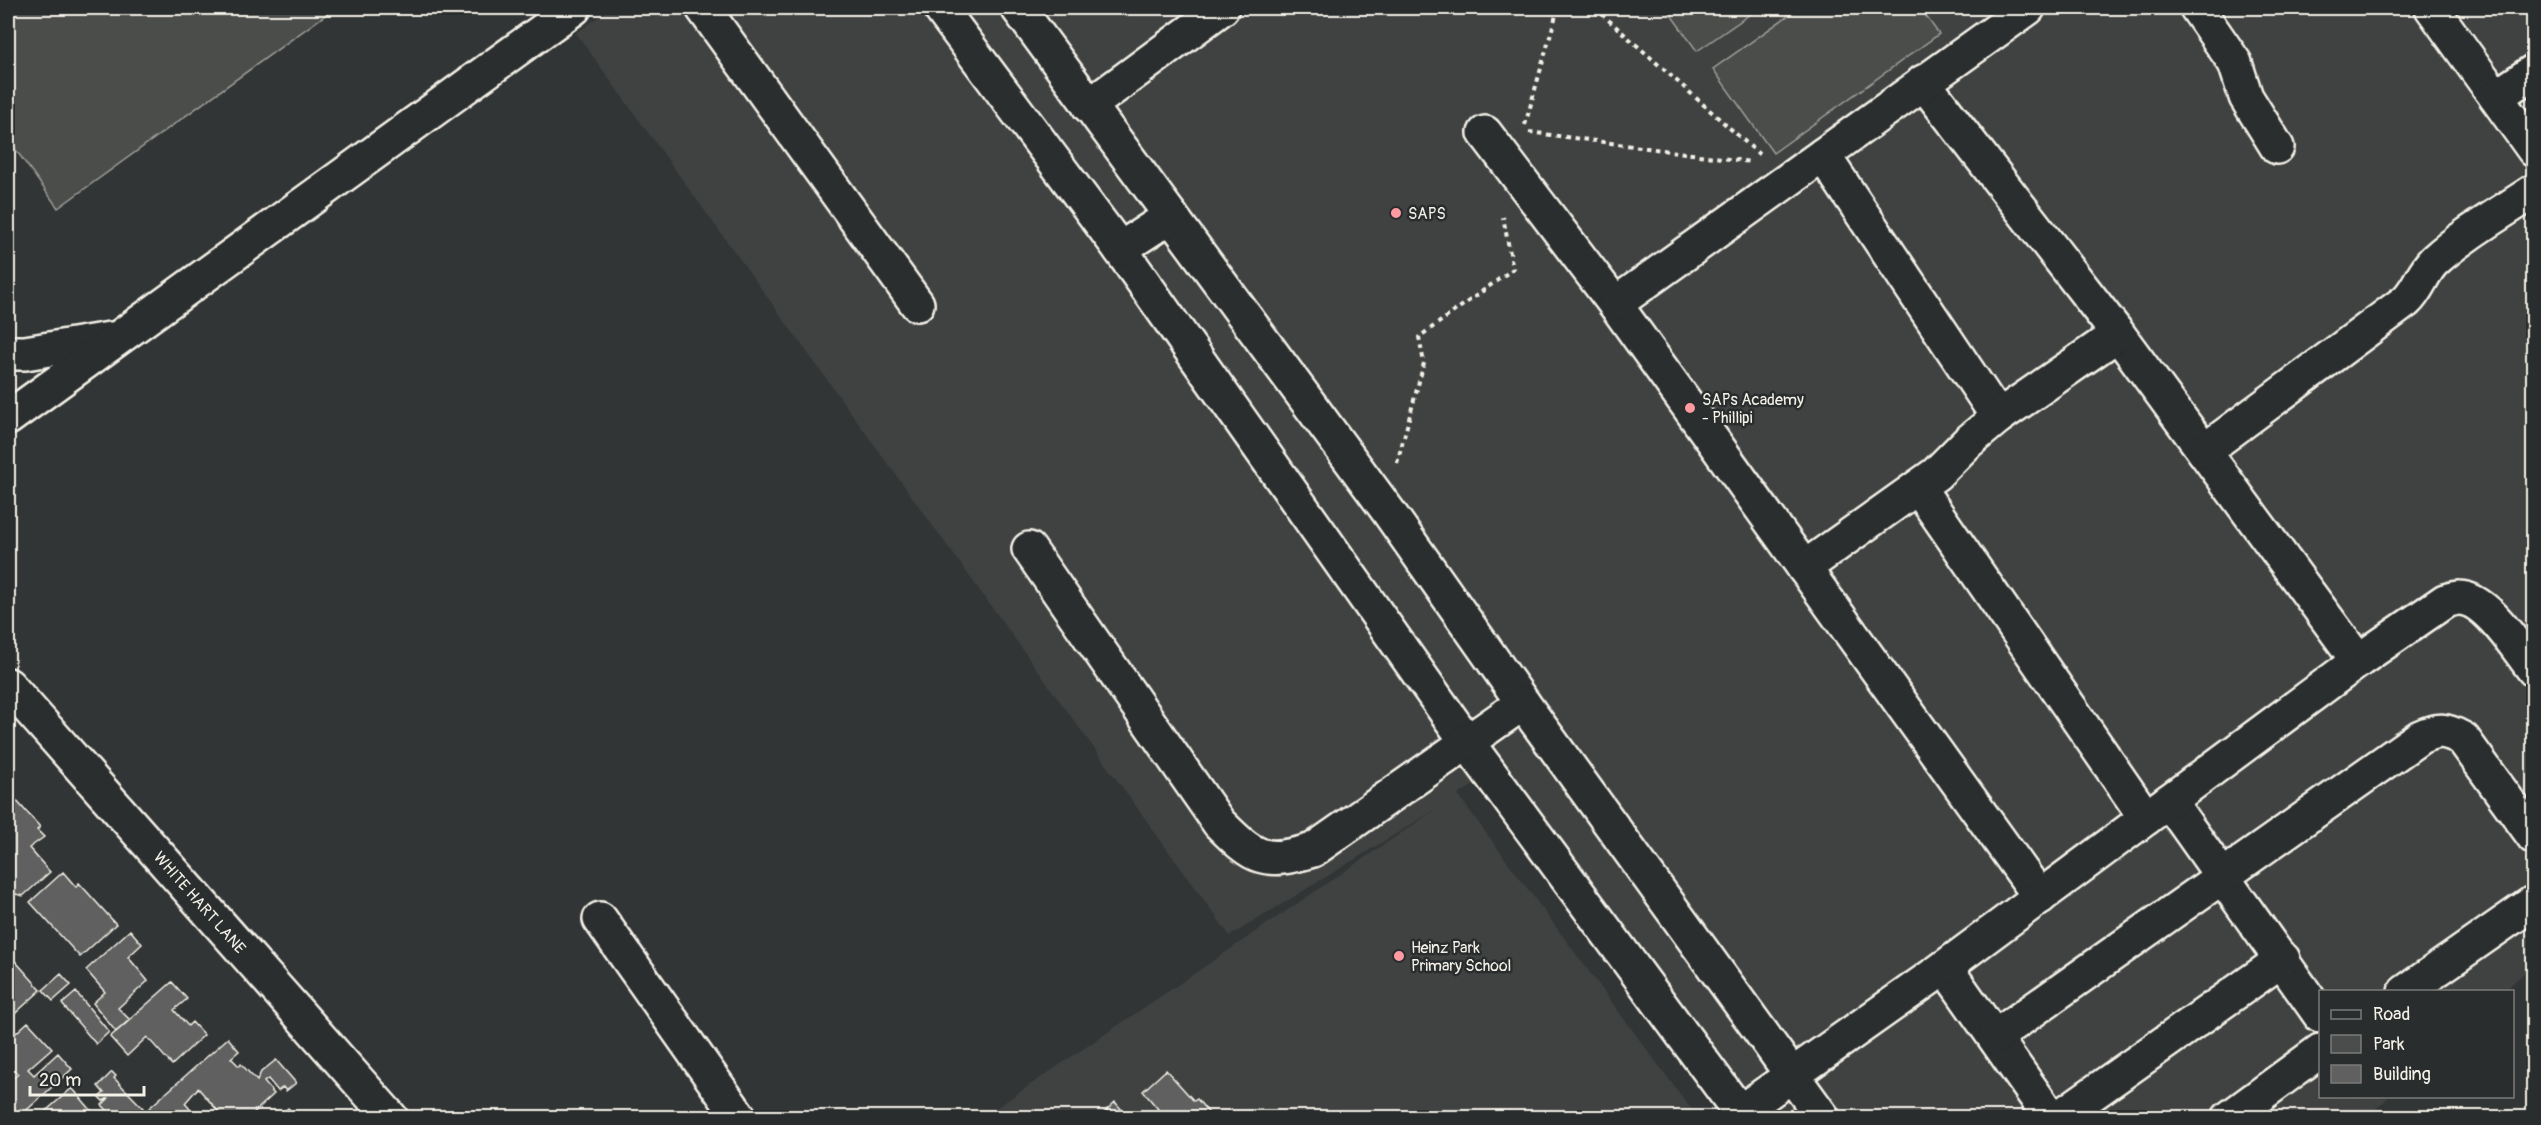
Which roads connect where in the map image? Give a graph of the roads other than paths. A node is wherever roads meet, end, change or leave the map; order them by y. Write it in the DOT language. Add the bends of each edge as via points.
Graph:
graph roads {
  1 [pos="574,8"];
  2 [pos="703,8"];
  3 [pos="940,8"];
  4 [pos="1018,8"];
  5 [pos="1222,8"];
  6 [pos="2028,8"];
  7 [pos="2197,8"];
  8 [pos="2432,8"];
  9 [pos="1989,19"];
  10 [pos="2534,71"];
  11 [pos="1923,82"];
  12 [pos="2496,97"];
  13 [pos="1089,106"];
  14 [pos="1485,133"];
  15 [pos="2277,147"];
  16 [pos="2534,150"];
  17 [pos="1823,154"];
  18 [pos="2534,190"];
  19 [pos="1171,216"];
  20 [pos="1120,249"];
  21 [pos="917,304"];
  22 [pos="1615,304"];
  23 [pos="2118,334"];
  24 [pos="117,338"];
  25 [pos="8,353"];
  26 [pos="1998,417"];
  27 [pos="8,418"];
  28 [pos="2204,451"];
  29 [pos="1918,487"];
  30 [pos="1029,549"];
  31 [pos="1804,568"];
  32 [pos="2358,661"];
  33 [pos="2534,670"];
  34 [pos="8,685"];
  35 [pos="1523,703"];
  36 [pos="1467,742"];
  37 [pos="2158,809"];
  38 [pos="2534,837"];
  39 [pos="2224,876"];
  40 [pos="2040,897"];
  41 [pos="2534,903"];
  42 [pos="600,919"];
  43 [pos="2283,959"];
  44 [pos="1946,967"];
  45 [pos="2408,990"];
  46 [pos="2319,1013"];
  47 [pos="1995,1037"];
  48 [pos="2319,1052"];
  49 [pos="1793,1074"];
  50 [pos="1742,1115"];
  51 [pos="391,1118"];
  52 [pos="740,1118"];
  53 [pos="1823,1118"];
  54 [pos="2051,1118"];
  55 [pos="2058,1118"];
  56 [pos="2229,1118"];
  1 -- 24 [label="street"];
  2 -- 21 [label="street"];
  3 -- 20 [label="street"];
  4 -- 13 [label="street"];
  5 -- 13 [label="street"];
  6 -- 9 [label="street"];
  7 -- 15 [label="street" via="2235,63 2246,97"];
  8 -- 12 [label="street"];
  9 -- 11 [label="street"];
  10 -- 12 [label="street"];
  11 -- 17 [label="street"];
  11 -- 23 [label="street"];
  12 -- 16 [label="street"];
  13 -- 19 [label="street"];
  14 -- 22 [label="street"];
  17 -- 22 [label="street"];
  17 -- 26 [label="street"];
  18 -- 28 [label="street" via="2433,262 2406,301"];
  19 -- 20 [label="street"];
  19 -- 35 [label="street" via="1388,511"];
  20 -- 36 [label="street"];
  22 -- 31 [label="street"];
  23 -- 26 [label="street"];
  23 -- 28 [label="street"];
  24 -- 25 [label="street"];
  24 -- 27 [label="street"];
  26 -- 29 [label="street"];
  28 -- 32 [label="street"];
  29 -- 31 [label="street"];
  29 -- 37 [label="street"];
  30 -- 36 [label="street" via="1219,823 1249,852 1288,857 1313,850"];
  31 -- 40 [label="street"];
  32 -- 33 [label="street" via="2427,612 2445,601 2460,598 2477,604 2494,619"];
  32 -- 37 [label="street"];
  34 -- 51 [label="street, WHITE HART LANE"];
  35 -- 36 [label="street"];
  35 -- 49 [label="street"];
  36 -- 50 [label="street"];
  37 -- 39 [label="street"];
  37 -- 40 [label="street"];
  38 -- 39 [label="street" via="2463,739 2448,730 2437,729"];
  39 -- 43 [label="street"];
  39 -- 47 [label="street"];
  40 -- 44 [label="street"];
  41 -- 45 [label="street"];
  42 -- 52 [label="street"];
  43 -- 46 [label="street"];
  43 -- 55 [label="street"];
  44 -- 47 [label="street"];
  44 -- 49 [label="street"];
  47 -- 54 [label="street"];
  48 -- 56 [label="street"];
  49 -- 50 [label="street"];
  49 -- 53 [label="street"];
}
